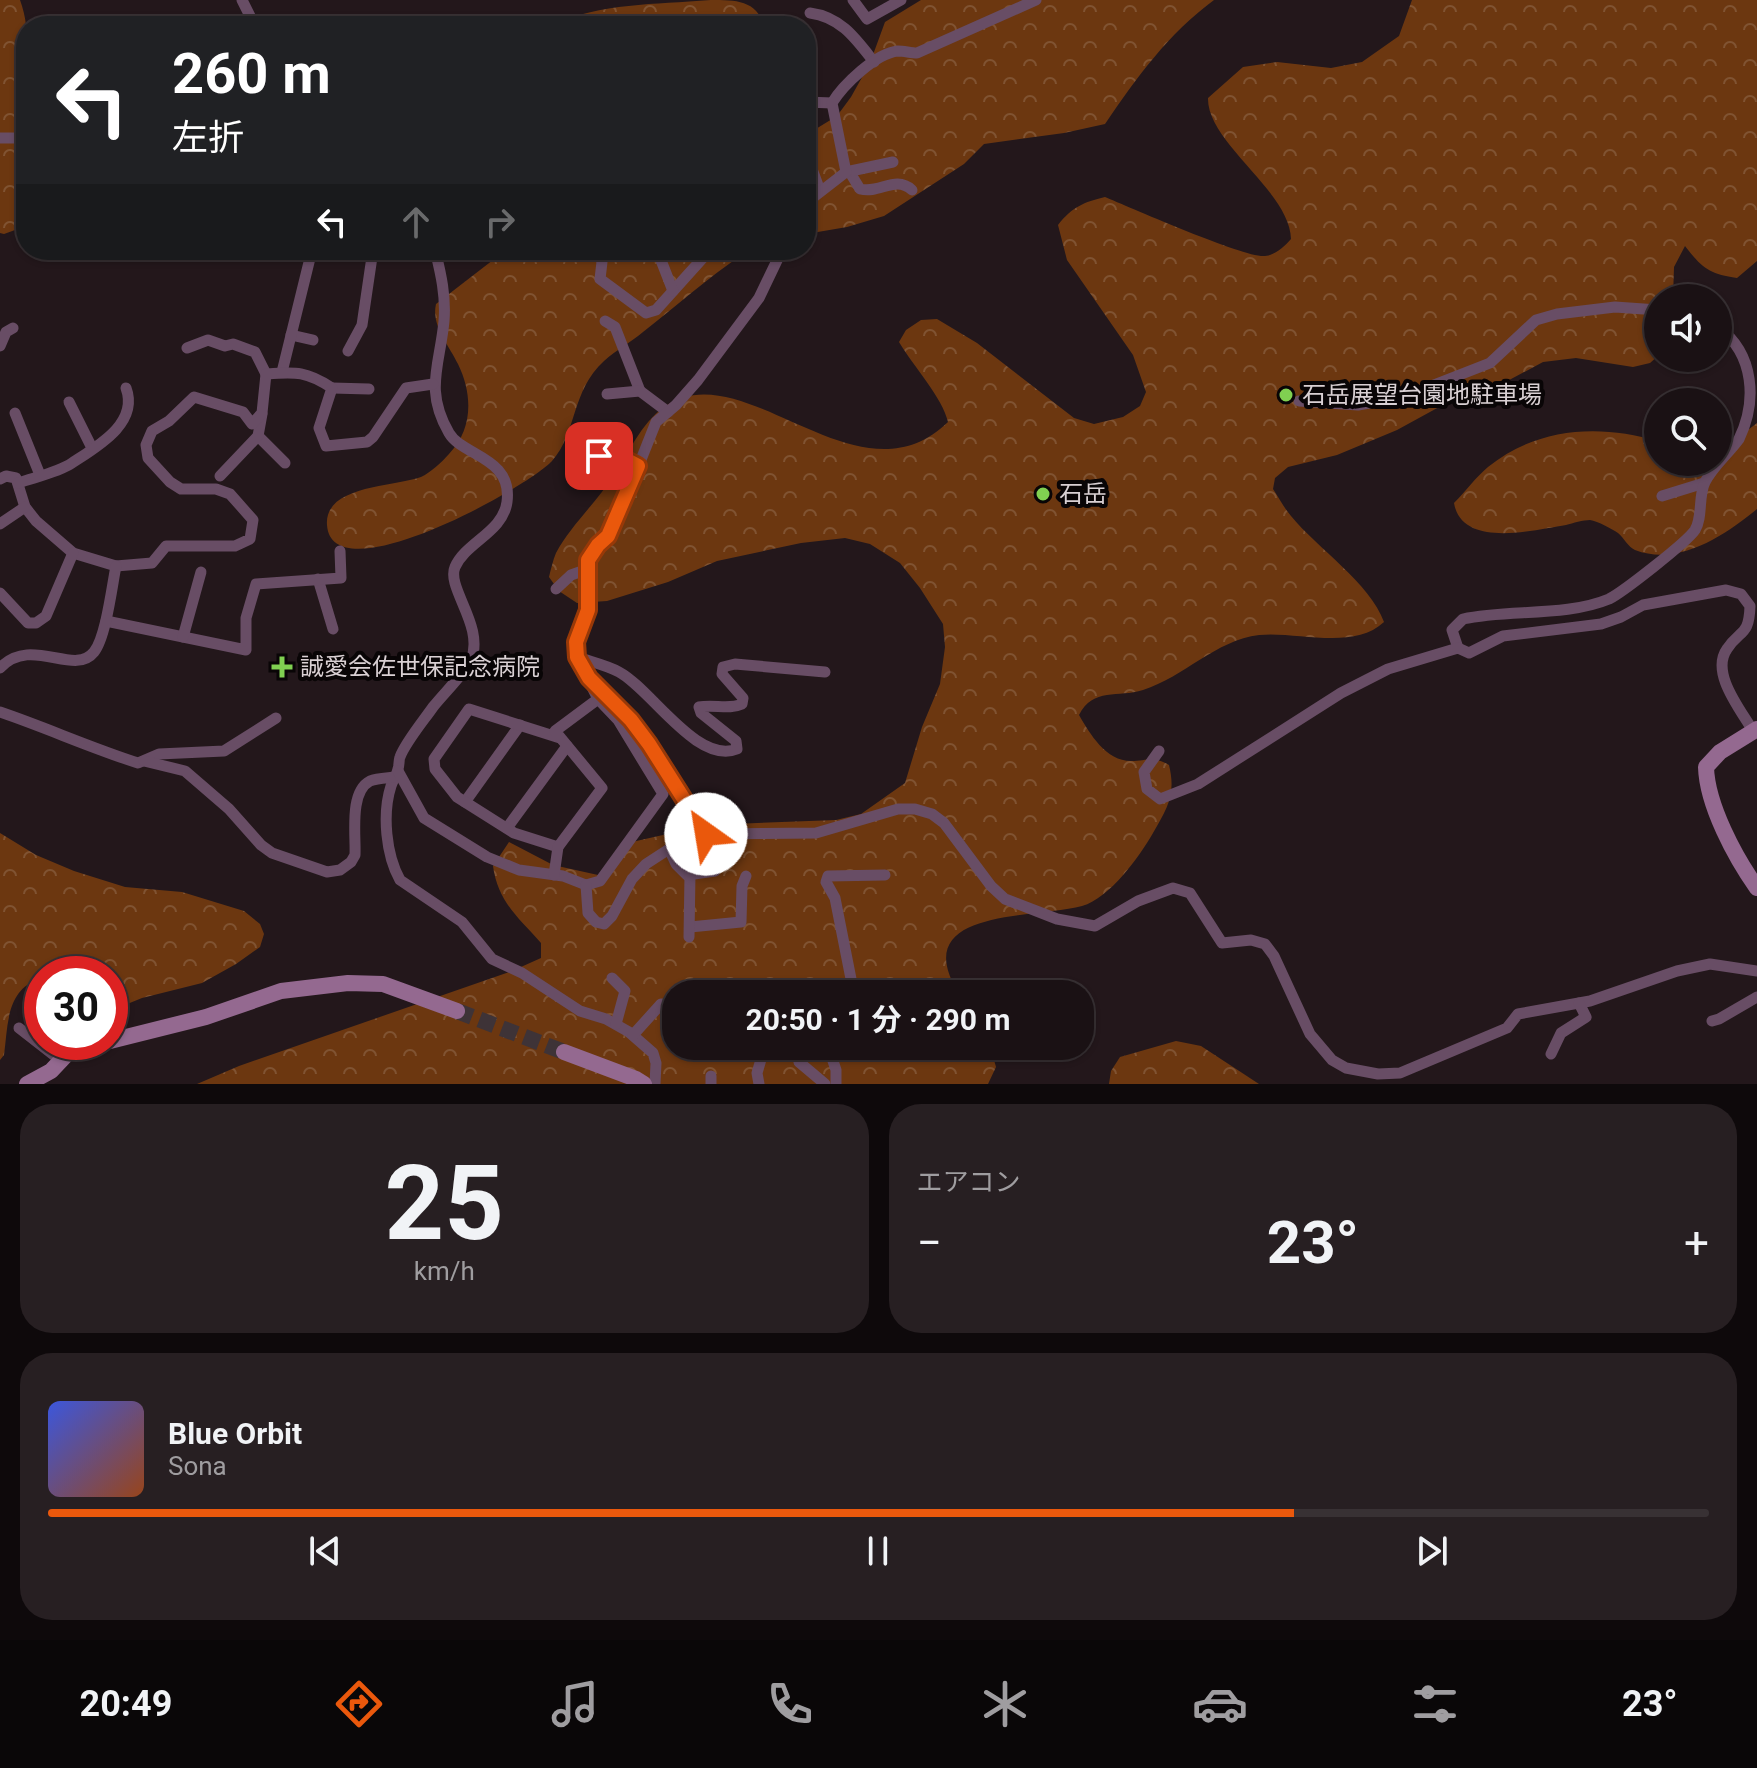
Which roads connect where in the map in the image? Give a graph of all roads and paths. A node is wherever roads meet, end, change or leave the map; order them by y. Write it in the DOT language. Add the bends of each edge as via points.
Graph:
graph roads {
  1 [pos="853,0"];
  2 [pos="901,0"];
  3 [pos="1036,0"];
  4 [pos="810,13"];
  5 [pos="874,62"];
  6 [pos="816,102"];
  7 [pos="832,103"];
  8 [pos="893,162"];
  9 [pos="847,171"];
  10 [pos="816,180"];
  11 [pos="912,190"];
  12 [pos="820,191"];
  13 [pos="816,194"];
  14 [pos="310,260"];
  15 [pos="372,260"];
  16 [pos="439,260"];
  17 [pos="601,260"];
  18 [pos="661,260"];
  19 [pos="701,260"];
  20 [pos="777,260"];
  21 [pos="673,291"];
  22 [pos="1644,309"];
  23 [pos="605,321"];
  24 [pos="13,328"];
  25 [pos="291,335"];
  26 [pos="313,340"];
  27 [pos="1732,340"];
  28 [pos="0,346"];
  29 [pos="187,348"];
  30 [pos="348,351"];
  31 [pos="282,372"];
  32 [pos="266,374"];
  33 [pos="433,384"];
  34 [pos="126,388"];
  35 [pos="332,388"];
  36 [pos="369,389"];
  37 [pos="640,391"];
  38 [pos="607,394"];
  39 [pos="1299,401"];
  40 [pos="69,402"];
  41 [pos="668,412"];
  42 [pos="15,413"];
  43 [pos="262,413"];
  44 [pos="1734,424"];
  45 [pos="1751,427"];
  46 [pos="258,436"];
  47 [pos="584,446"];
  48 [pos="92,448"];
  49 [pos="285,463"];
  50 [pos="638,466"];
  51 [pos="40,475"];
  52 [pos="220,476"];
  53 [pos="0,479"];
  54 [pos="18,483"];
  55 [pos="1704,483"];
  56 [pos="1662,496"];
  57 [pos="25,507"];
  58 [pos="0,524"];
  59 [pos="340,551"];
  60 [pos="73,553"];
  61 [pos="116,566"];
  62 [pos="588,569"];
  63 [pos="201,572"];
  64 [pos="318,579"];
  65 [pos="556,589"];
  66 [pos="0,593"];
  67 [pos="106,621"];
  68 [pos="333,629"];
  69 [pos="183,637"];
  70 [pos="1458,648"];
  71 [pos="577,657"];
  72 [pos="2,662"];
  73 [pos="825,672"];
  74 [pos="589,678"];
  75 [pos="598,699"];
  76 [pos="0,712"];
  77 [pos="276,718"];
  78 [pos="520,725"];
  79 [pos="1755,730"];
  80 [pos="564,742"];
  81 [pos="1159,751"];
  82 [pos="144,761"];
  83 [pos="397,774"];
  84 [pos="465,802"];
  85 [pos="507,828"];
  86 [pos="706,834"];
  87 [pos="558,847"];
  88 [pos="669,849"];
  89 [pos="715,871"];
  90 [pos="690,874"];
  91 [pos="554,875"];
  92 [pos="885,875"];
  93 [pos="746,876"];
  94 [pos="586,885"];
  95 [pos="1757,888"];
  96 [pos="1757,971"];
  97 [pos="612,978"];
  98 [pos="851,980"];
  99 [pos="1757,997"];
  100 [pos="1579,1003"];
  101 [pos="662,1004"];
  102 [pos="457,1011"];
  103 [pos="1712,1021"];
  104 [pos="616,1024"];
  105 [pos="19,1028"];
  106 [pos="24,1032"];
  107 [pos="633,1035"];
  108 [pos="128,1036"];
  109 [pos="564,1052"];
  110 [pos="1551,1054"];
  111 [pos="60,1060"];
  112 [pos="761,1060"];
  113 [pos="799,1060"];
  114 [pos="833,1060"];
  115 [pos="27,1084"];
  116 [pos="644,1084"];
  117 [pos="655,1084"];
  118 [pos="759,1084"];
  119 [pos="825,1084"];
  120 [pos="836,1084"];
  1 -- 2 [label="street" via="867,19"];
  3 -- 5 [label="street" via="917,53 897,51"];
  4 -- 5 [label="street" via="849,31"];
  5 -- 7 [label="street"];
  6 -- 7 [label="street"];
  7 -- 9 [label="street"];
  8 -- 9 [label="street"];
  9 -- 11 [label="street" via="860,189 902,183"];
  9 -- 12 [label="street"];
  10 -- 12 [label="street"];
  12 -- 13 [label="street"];
  14 -- 25 [label="street"];
  15 -- 30 [label="street" via="362,325"];
  16 -- 33 [label="street" via="444,321"];
  17 -- 21 [label="street" via="600,279 646,313"];
  18 -- 21 [label="street"];
  19 -- 21 [label="street"];
  20 -- 41 [label="street" via="759,298"];
  22 -- 39 [label="street" via="1615,307 1536,320 1490,363 1403,397 1358,405"];
  23 -- 37 [label="street" via="615,327"];
  24 -- 28 [label="street"];
  25 -- 26 [label="street"];
  25 -- 31 [label="street"];
  27 -- 45 [label="street" via="1754,376 1757,395"];
  29 -- 32 [label="street" via="208,340 233,344 255,352"];
  31 -- 32 [label="street"];
  31 -- 35 [label="street" via="305,372"];
  32 -- 43 [label="street"];
  33 -- 35 [label="street" via="406,388 367,442 326,446 319,428 320,407"];
  33 -- 83 [label="street" via="450,436 486,458 502,476 507,506 497,524 455,566 453,578 473,626 471,659 399,757"];
  34 -- 48 [label="street" via="130,410"];
  35 -- 36 [label="street"];
  37 -- 38 [label="street"];
  37 -- 41 [label="street"];
  40 -- 48 [label="street"];
  41 -- 50 [label="street" via="656,422"];
  42 -- 51 [label="street"];
  43 -- 46 [label="street"];
  43 -- 61 [label="street" via="252,424 243,412 194,397 152,431 146,445 148,458 181,489 230,494 253,520 250,539 235,546 166,546 152,563"];
  44 -- 45 [label="street"];
  45 -- 55 [label="street"];
  46 -- 49 [label="street"];
  46 -- 52 [label="street"];
  47 -- 50 [label="street" via="599,456 610,451"];
  48 -- 51 [label="street" via="71,464"];
  50 -- 62 [label="street"];
  51 -- 54 [label="street"];
  53 -- 54 [label="street" via="16,478"];
  54 -- 57 [label="street"];
  55 -- 56 [label="street"];
  55 -- 70 [label="street" via="1695,530 1628,588 1577,607 1463,619 1452,630"];
  57 -- 58 [label="street"];
  57 -- 60 [label="street"];
  59 -- 64 [label="street" via="341,578"];
  60 -- 61 [label="street"];
  60 -- 66 [label="street" via="46,616 36,623 28,623"];
  61 -- 67 [label="street"];
  62 -- 65 [label="street"];
  62 -- 71 [label="street" via="588,610 576,642"];
  63 -- 69 [label="street"];
  64 -- 68 [label="street"];
  64 -- 69 [label="street" via="256,584 246,618 246,650"];
  67 -- 69 [label="street"];
  67 -- 72 [label="street" via="95,651 85,658 74,661 32,653"];
  70 -- 79 [label="street" via="1469,653 1503,636 1601,624 1643,605 1726,590 1741,594 1750,606 1750,618 1721,663 1724,678"];
  70 -- 81 [label="street" via="1376,675 1198,784 1160,799 1147,789 1144,772"];
  71 -- 73 [label="street" via="621,673 696,739 727,753 737,749 736,741 699,707 742,704 743,698 722,674 723,667"];
  71 -- 74 [label="street"];
  74 -- 75 [label="street"];
  74 -- 86 [label="street" via="649,744"];
  75 -- 80 [label="street" via="555,731"];
  75 -- 94 [label="street" via="618,720 663,794 600,881"];
  76 -- 82 [label="street" via="92,748"];
  77 -- 82 [label="street" via="224,751 159,754"];
  78 -- 80 [label="street"];
  78 -- 84 [label="street"];
  78 -- 84 [label="street" via="469,709 434,759 435,769"];
  79 -- 95 [label="street" via="1712,759 1706,778 1714,806"];
  80 -- 85 [label="street"];
  80 -- 87 [label="street" via="602,788"];
  82 -- 83 [label="street" via="185,771 272,853 327,872 340,870 355,855 362,788"];
  83 -- 91 [label="street" via="424,818 487,857 519,870"];
  83 -- 104 [label="street" via="388,807 388,840 400,880 462,922 492,959 580,1011"];
  84 -- 85 [label="street"];
  85 -- 87 [label="street"];
  86 -- 88 [label="street"];
  86 -- 100 [label="street" via="816,833 898,809 915,809 944,823 1005,899 1057,919 1095,926 1173,888 1190,893 1222,943 1265,944 1310,1034 1346,1068 1400,1073 1507,1028 1518,1014"];
  87 -- 91 [label="street"];
  88 -- 90 [label="street" via="676,864"];
  88 -- 94 [label="street" via="632,879 604,924 588,913"];
  89 -- 90 [label="street"];
  90 -- 93 [label="street" via="690,932 741,922"];
  91 -- 94 [label="street"];
  92 -- 98 [label="street" via="828,876 826,882 835,898"];
  96 -- 100 [label="street" via="1710,964"];
  97 -- 104 [label="street" via="625,991"];
  99 -- 103 [label="street"];
  100 -- 110 [label="street" via="1586,1017 1561,1033"];
  101 -- 107 [label="street"];
  102 -- 108 [label="street" via="383,984 348,983 281,991"];
  104 -- 107 [label="street"];
  105 -- 106 [label="street"];
  107 -- 117 [label="street" via="653,1053"];
  109 -- 116 [label="street"];
  111 -- 115 [label="street"];
  112 -- 118 [label="street"];
  113 -- 119 [label="street"];
  114 -- 120 [label="street"];
}
